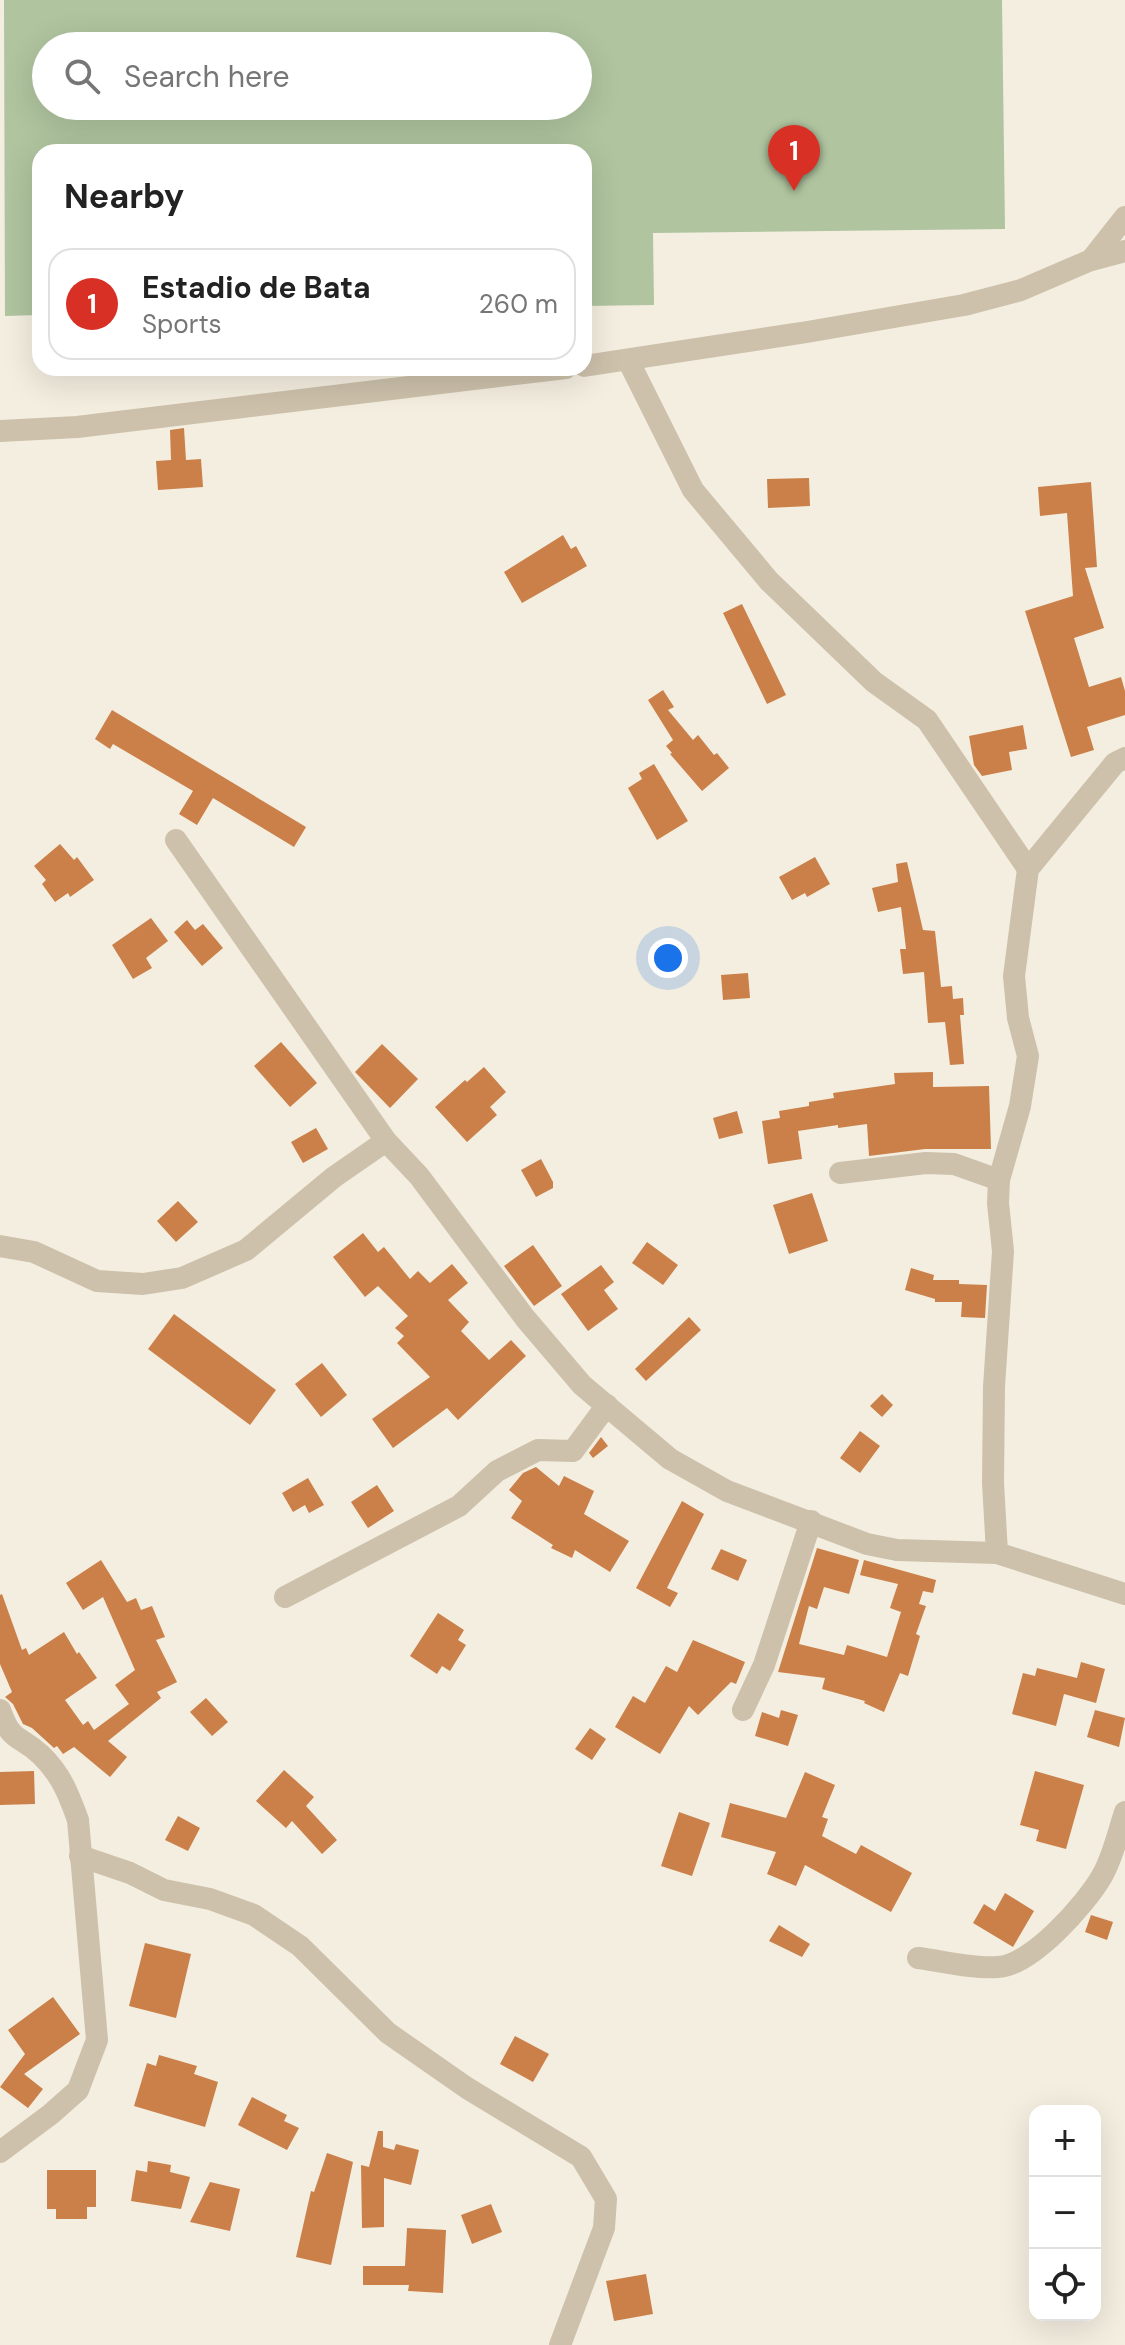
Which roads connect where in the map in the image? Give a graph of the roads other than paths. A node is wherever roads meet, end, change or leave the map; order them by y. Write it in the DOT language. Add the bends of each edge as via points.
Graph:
graph roads {
  1 [pos="1125,217"];
  2 [pos="1125,251"];
  3 [pos="1091,260"];
  4 [pos="628,360"];
  5 [pos="592,365"];
  6 [pos="499,376"];
  7 [pos="0,431"];
  8 [pos="1125,758"];
  9 [pos="176,840"];
  10 [pos="1028,869"];
  11 [pos="386,1141"];
  12 [pos="840,1173"];
  13 [pos="999,1180"];
  14 [pos="0,1246"];
  15 [pos="607,1405"];
  16 [pos="811,1521"];
  17 [pos="997,1553"];
  18 [pos="1125,1594"];
  19 [pos="285,1597"];
  20 [pos="0,1710"];
  21 [pos="743,1710"];
  22 [pos="1125,1812"];
  23 [pos="80,1856"];
  24 [pos="918,1958"];
  25 [pos="0,2152"];
  26 [pos="560,2345"];
  1 -- 3 [label="street"];
  2 -- 3 [label="street"];
  3 -- 4 [label="street" via="1021,290 964,305"];
  4 -- 5 [label="street"];
  4 -- 10 [label="street" via="693,490 769,581 874,682 927,720"];
  6 -- 7 [label="street" via="92,425"];
  8 -- 10 [label="street" via="1115,763"];
  9 -- 11 [label="street"];
  10 -- 13 [label="street" via="1014,976 1028,1056"];
  11 -- 14 [label="street" via="246,1250 182,1278 143,1284 97,1281 34,1252"];
  11 -- 15 [label="street" via="419,1176 525,1318 582,1385"];
  12 -- 13 [label="street" via="954,1164"];
  13 -- 17 [label="street" via="1003,1251 994,1387"];
  15 -- 16 [label="street" via="670,1459 727,1491"];
  15 -- 19 [label="street" via="573,1451 538,1450 497,1471 459,1506"];
  16 -- 17 [label="street" via="880,1547"];
  16 -- 21 [label="street" via="764,1665"];
  17 -- 18 [label="street"];
  20 -- 23 [label="street" via="8,1732 41,1755 66,1786 78,1820"];
  22 -- 24 [label="street" via="1103,1874 1034,1951 999,1968"];
  23 -- 25 [label="street" via="97,2040 78,2090"];
  23 -- 26 [label="street" via="164,1890 254,1915 300,1946 388,2033 581,2157 606,2199 604,2228"];
}
